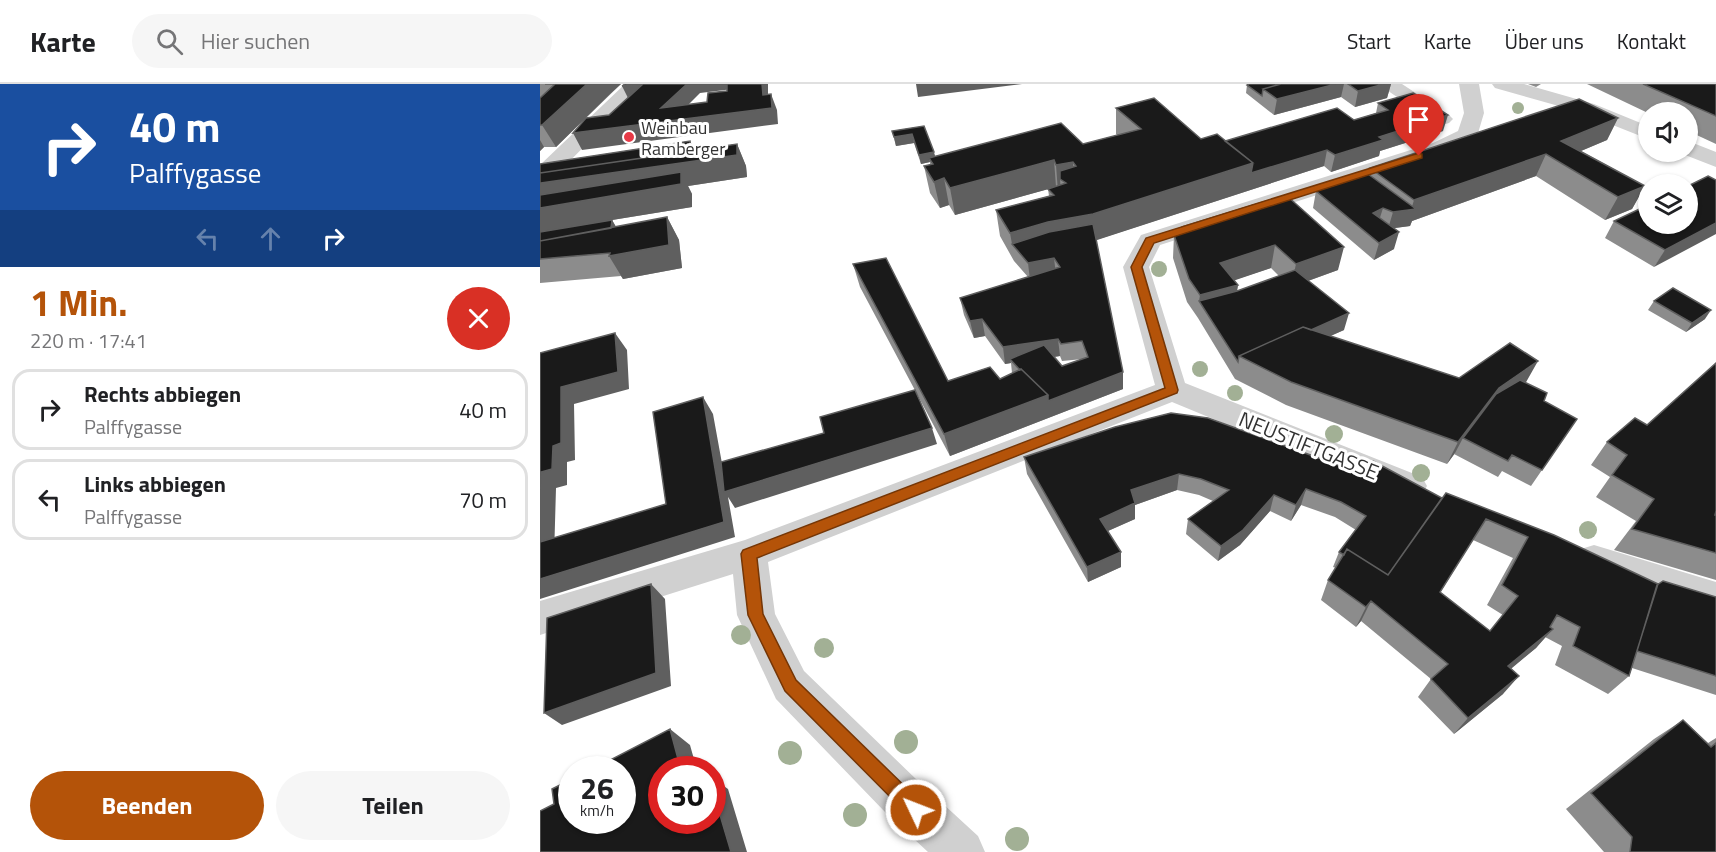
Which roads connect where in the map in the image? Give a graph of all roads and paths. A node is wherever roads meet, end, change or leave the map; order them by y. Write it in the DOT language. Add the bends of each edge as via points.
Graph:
graph roads {
  1 [pos="636,84"];
  2 [pos="1388,84"];
  3 [pos="1469,84"];
  4 [pos="1502,84"];
  5 [pos="1587,108"];
  6 [pos="1544,118"];
  7 [pos="1638,129"];
  8 [pos="1479,133"];
  9 [pos="1698,152"];
  10 [pos="1716,160"];
  11 [pos="540,178"];
  12 [pos="1172,390"];
  13 [pos="1436,496"];
  14 [pos="1569,549"];
  15 [pos="749,554"];
  16 [pos="1716,599"];
  17 [pos="540,618"];
  18 [pos="962,852"];
  1 -- 11 [label="street"];
  2 -- 8 [label="street"];
  3 -- 8 [label="street"];
  4 -- 5 [label="street"];
  5 -- 6 [label="street"];
  5 -- 7 [label="street"];
  8 -- 12 [label="street" via="1150,240 1136,267"];
  9 -- 10 [label="street"];
  12 -- 13 [label="street, NEUSTIFTGASSE"];
  12 -- 15 [label="street"];
  14 -- 16 [label="street"];
  15 -- 17 [label="street"];
  15 -- 18 [label="street" via="756,615 790,685"];
}
